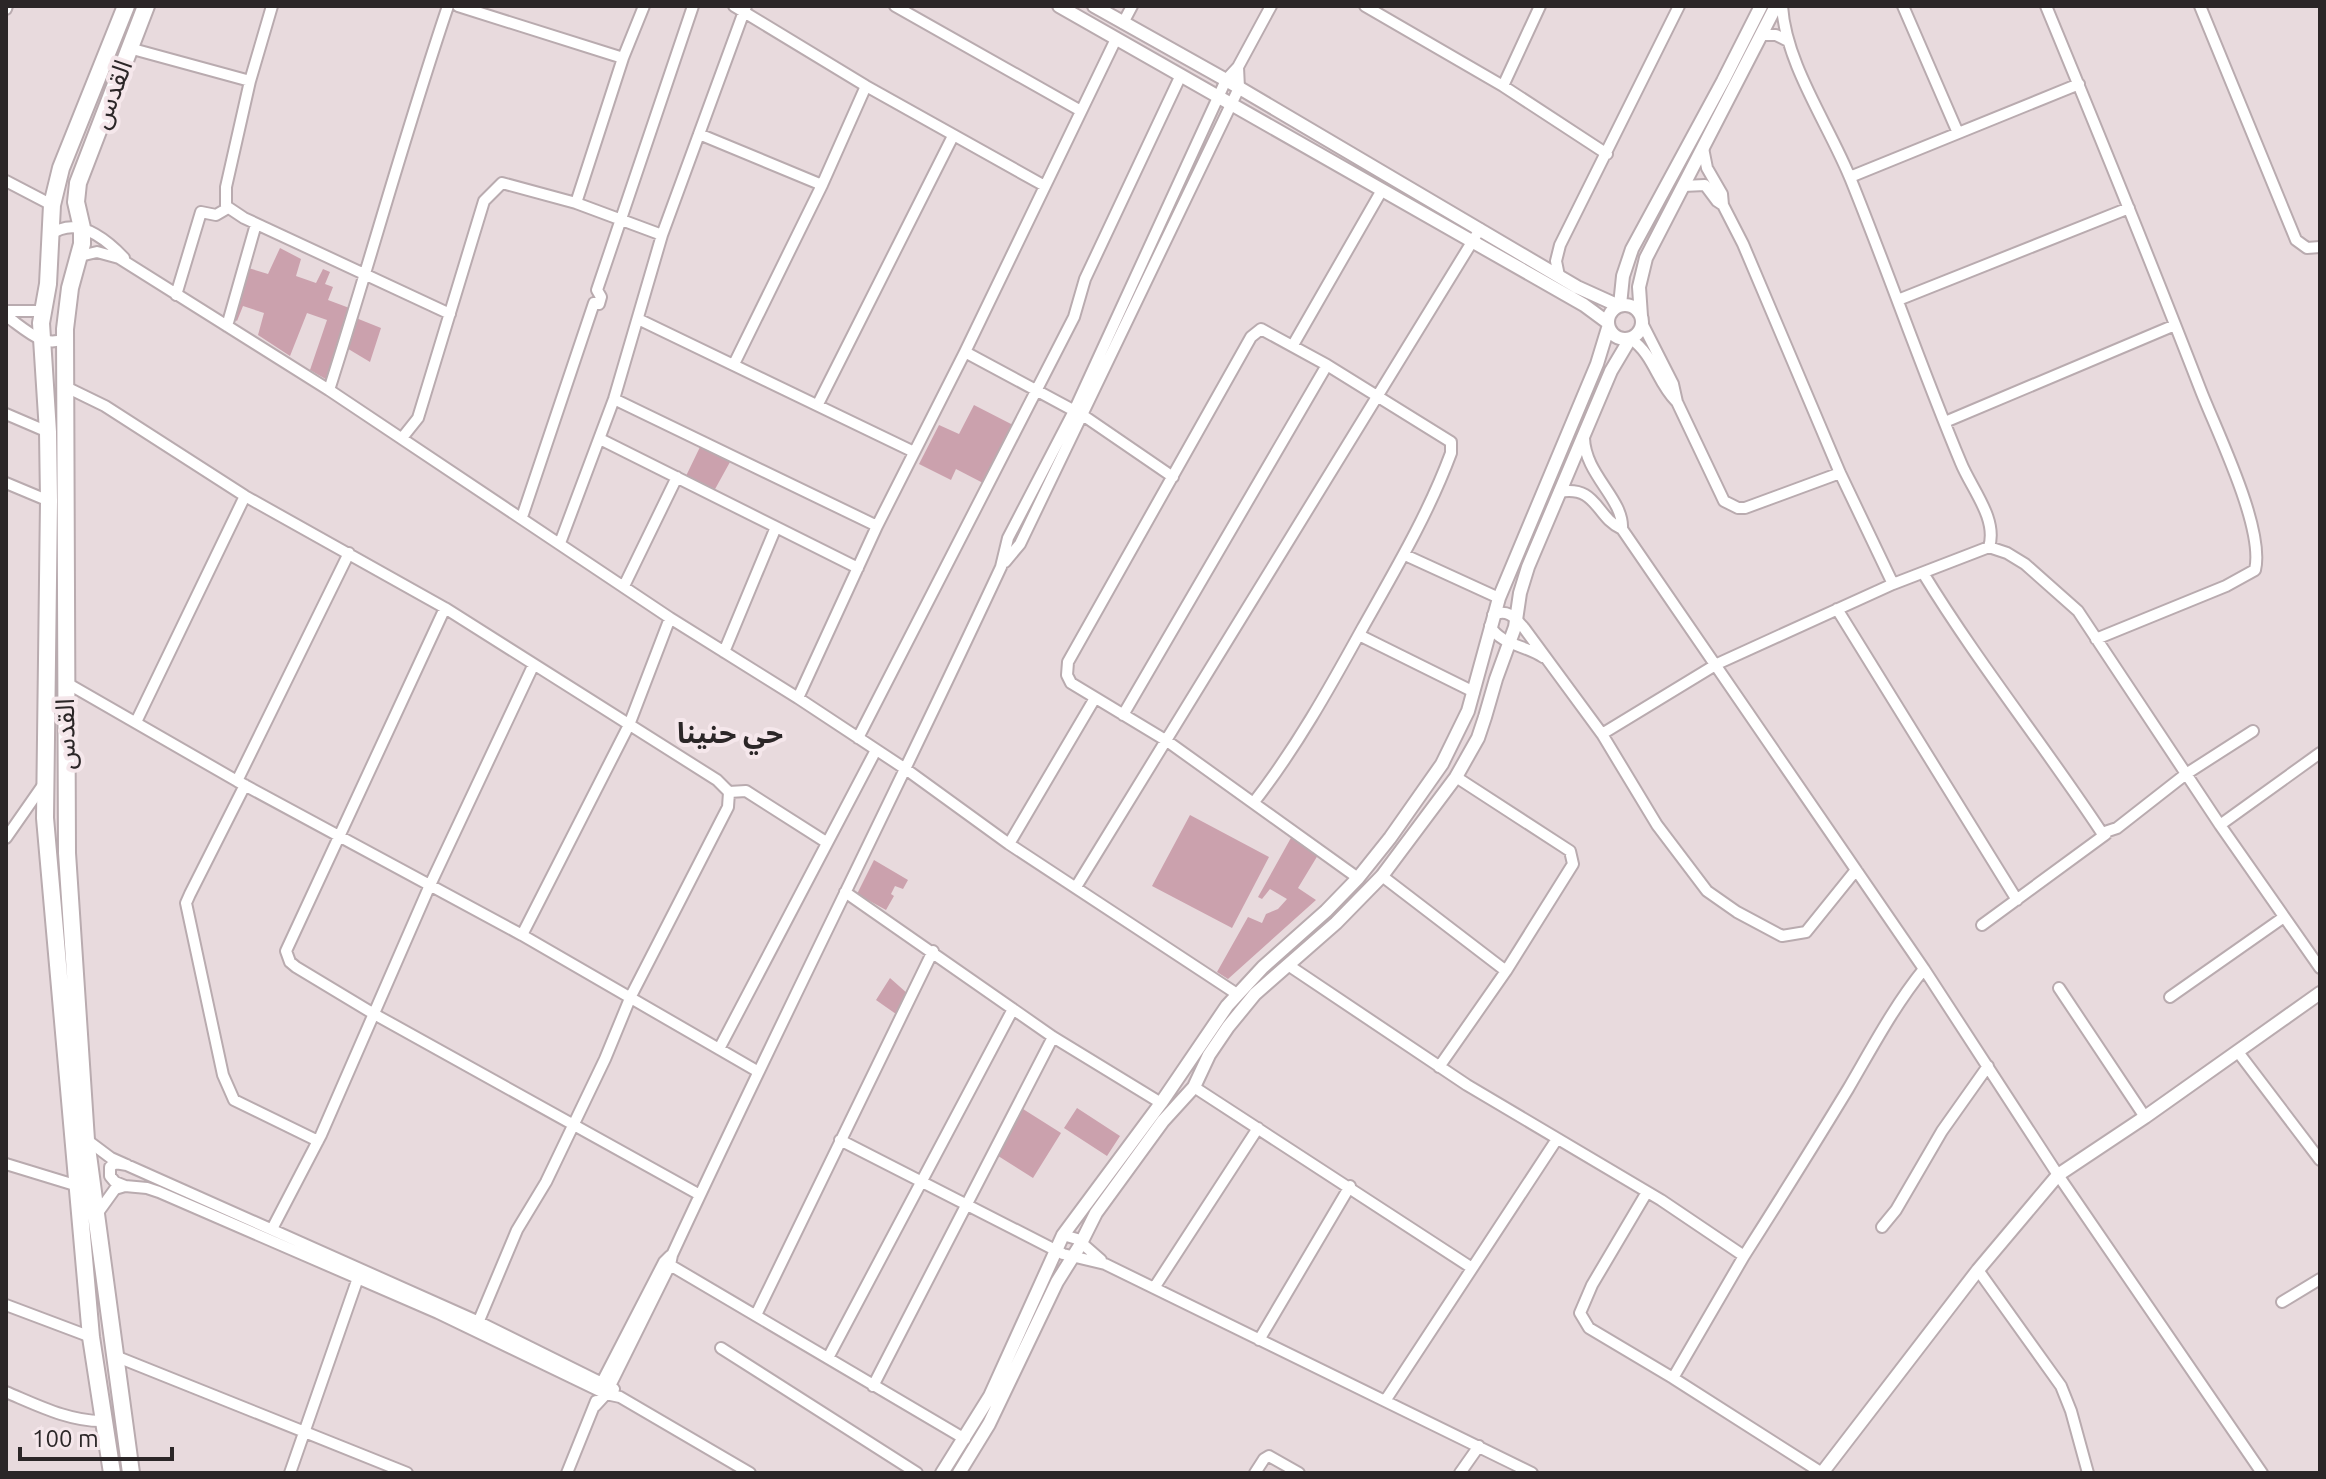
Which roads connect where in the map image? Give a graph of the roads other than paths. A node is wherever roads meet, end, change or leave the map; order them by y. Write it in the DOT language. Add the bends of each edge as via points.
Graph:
graph roads {
  1 [pos="126,6"];
  2 [pos="146,6"];
  3 [pos="272,6"];
  4 [pos="448,6"];
  5 [pos="458,6"];
  6 [pos="644,6"];
  7 [pos="693,6"];
  8 [pos="895,6"];
  9 [pos="1059,6"];
  10 [pos="1094,6"];
  11 [pos="1132,6"];
  12 [pos="1271,6"];
  13 [pos="1365,6"];
  14 [pos="1540,6"];
  15 [pos="1679,6"];
  16 [pos="1761,6"];
  17 [pos="1779,6"];
  18 [pos="1903,6"];
  19 [pos="2046,6"];
  20 [pos="2200,6"];
  21 [pos="741,8"];
  22 [pos="1123,23"];
  23 [pos="1761,35"];
  24 [pos="1116,39"];
  25 [pos="1788,41"];
  26 [pos="129,48"];
  27 [pos="623,58"];
  28 [pos="1238,67"];
  29 [pos="1181,75"];
  30 [pos="1226,80"];
  31 [pos="250,81"];
  32 [pos="2079,84"];
  33 [pos="866,86"];
  34 [pos="1503,86"];
  35 [pos="1239,88"];
  36 [pos="1226,100"];
  37 [pos="1081,111"];
  38 [pos="1958,133"];
  39 [pos="699,134"];
  40 [pos="953,136"];
  41 [pos="1703,148"];
  42 [pos="1607,154"];
  43 [pos="1850,177"];
  44 [pos="6,181"];
  45 [pos="822,185"];
  46 [pos="1043,185"];
  47 [pos="1683,186"];
  48 [pos="1382,190"];
  49 [pos="576,203"];
  50 [pos="52,205"];
  51 [pos="1723,205"];
  52 [pos="228,208"];
  53 [pos="2129,208"];
  54 [pos="620,220"];
  55 [pos="256,224"];
  56 [pos="82,228"];
  57 [pos="1480,229"];
  58 [pos="50,235"];
  59 [pos="662,235"];
  60 [pos="1472,242"];
  61 [pos="1560,245"];
  62 [pos="2320,247"];
  63 [pos="80,256"];
  64 [pos="1533,261"];
  65 [pos="134,268"];
  66 [pos="1526,273"];
  67 [pos="365,275"];
  68 [pos="1556,282"];
  69 [pos="176,295"];
  70 [pos="1898,300"];
  71 [pos="1620,306"];
  72 [pos="42,311"];
  73 [pos="6,314"];
  74 [pos="450,314"];
  75 [pos="638,319"];
  76 [pos="1642,320"];
  77 [pos="1608,325"];
  78 [pos="2175,325"];
  79 [pos="227,326"];
  80 [pos="65,338"];
  81 [pos="1630,339"];
  82 [pos="43,341"];
  83 [pos="1293,345"];
  84 [pos="965,352"];
  85 [pos="734,364"];
  86 [pos="1327,365"];
  87 [pos="66,387"];
  88 [pos="1037,389"];
  89 [pos="329,390"];
  90 [pos="1379,396"];
  91 [pos="614,399"];
  92 [pos="1677,402"];
  93 [pos="818,404"];
  94 [pos="1079,413"];
  95 [pos="6,414"];
  96 [pos="1945,422"];
  97 [pos="48,432"];
  98 [pos="402,438"];
  99 [pos="1584,438"];
  100 [pos="600,439"];
  101 [pos="914,452"];
  102 [pos="1840,473"];
  103 [pos="677,477"];
  104 [pos="1173,477"];
  105 [pos="6,483"];
  106 [pos="1559,492"];
  107 [pos="245,496"];
  108 [pos="49,501"];
  109 [pos="522,517"];
  110 [pos="877,526"];
  111 [pos="776,527"];
  112 [pos="1622,529"];
  113 [pos="560,543"];
  114 [pos="1989,547"];
  115 [pos="349,553"];
  116 [pos="1405,555"];
  117 [pos="858,568"];
  118 [pos="1923,573"];
  119 [pos="1893,584"];
  120 [pos="624,586"];
  121 [pos="1499,598"];
  122 [pos="445,608"];
  123 [pos="1837,609"];
  124 [pos="670,618"];
  125 [pos="1516,619"];
  126 [pos="1492,620"];
  127 [pos="1359,635"];
  128 [pos="2096,639"];
  129 [pos="1510,642"];
  130 [pos="724,652"];
  131 [pos="1545,658"];
  132 [pos="1717,664"];
  133 [pos="533,666"];
  134 [pos="65,682"];
  135 [pos="1474,692"];
  136 [pos="798,698"];
  137 [pos="1095,698"];
  138 [pos="1123,715"];
  139 [pos="136,722"];
  140 [pos="629,725"];
  141 [pos="2253,731"];
  142 [pos="1602,734"];
  143 [pos="858,738"];
  144 [pos="1167,741"];
  145 [pos="876,750"];
  146 [pos="2319,757"];
  147 [pos="907,770"];
  148 [pos="2186,774"];
  149 [pos="1456,777"];
  150 [pos="46,780"];
  151 [pos="241,783"];
  152 [pos="729,792"];
  153 [pos="1254,802"];
  154 [pos="23,816"];
  155 [pos="45,818"];
  156 [pos="2220,825"];
  157 [pos="2106,834"];
  158 [pos="339,837"];
  159 [pos="6,838"];
  160 [pos="826,842"];
  161 [pos="1009,844"];
  162 [pos="1856,870"];
  163 [pos="1382,876"];
  164 [pos="1358,878"];
  165 [pos="430,885"];
  166 [pos="1076,887"];
  167 [pos="845,892"];
  168 [pos="2017,900"];
  169 [pos="2284,917"];
  170 [pos="1982,925"];
  171 [pos="522,935"];
  172 [pos="933,951"];
  173 [pos="1288,965"];
  174 [pos="2320,968"];
  175 [pos="1924,969"];
  176 [pos="1506,971"];
  177 [pos="2059,988"];
  178 [pos="2320,993"];
  179 [pos="1237,994"];
  180 [pos="631,996"];
  181 [pos="2170,997"];
  182 [pos="1013,1009"];
  183 [pos="374,1014"];
  184 [pos="1053,1037"];
  185 [pos="719,1049"];
  186 [pos="2238,1052"];
  187 [pos="1988,1066"];
  188 [pos="1439,1067"];
  189 [pos="757,1071"];
  190 [pos="1179,1077"];
  191 [pos="1194,1087"];
  192 [pos="1161,1103"];
  193 [pos="2145,1117"];
  194 [pos="573,1127"];
  195 [pos="1258,1128"];
  196 [pos="1557,1139"];
  197 [pos="86,1140"];
  198 [pos="840,1140"];
  199 [pos="318,1141"];
  200 [pos="2320,1160"];
  201 [pos="6,1164"];
  202 [pos="127,1165"];
  203 [pos="2058,1175"];
  204 [pos="921,1182"];
  205 [pos="78,1186"];
  206 [pos="125,1186"];
  207 [pos="1350,1186"];
  208 [pos="1647,1192"];
  209 [pos="700,1195"];
  210 [pos="965,1204"];
  211 [pos="97,1214"];
  212 [pos="1882,1227"];
  213 [pos="272,1229"];
  214 [pos="1063,1235"];
  215 [pos="1081,1242"];
  216 [pos="1055,1249"];
  217 [pos="1744,1256"];
  218 [pos="1073,1257"];
  219 [pos="671,1260"];
  220 [pos="1105,1264"];
  221 [pos="1472,1268"];
  222 [pos="1978,1270"];
  223 [pos="359,1274"];
  224 [pos="2320,1279"];
  225 [pos="1154,1288"];
  226 [pos="2282,1302"];
  227 [pos="6,1305"];
  228 [pos="756,1315"];
  229 [pos="477,1326"];
  230 [pos="91,1337"];
  231 [pos="1259,1340"];
  232 [pos="721,1348"];
  233 [pos="115,1356"];
  234 [pos="828,1358"];
  235 [pos="1673,1378"];
  236 [pos="873,1386"];
  237 [pos="604,1388"];
  238 [pos="6,1392"];
  239 [pos="1385,1401"];
  240 [pos="104,1421"];
  241 [pos="304,1432"];
  242 [pos="965,1439"];
  243 [pos="1479,1446"];
  244 [pos="112,1473"];
  245 [pos="131,1473"];
  246 [pos="290,1473"];
  247 [pos="407,1473"];
  248 [pos="567,1473"];
  249 [pos="750,1473"];
  250 [pos="917,1473"];
  251 [pos="942,1473"];
  252 [pos="959,1473"];
  253 [pos="1255,1473"];
  254 [pos="1299,1473"];
  255 [pos="1460,1473"];
  256 [pos="1532,1473"];
  257 [pos="1822,1473"];
  258 [pos="2088,1473"];
  259 [pos="2262,1473"];
  1 -- 50 [label="main road, القدس" via="68,147"];
  2 -- 26 [label="main road, القدس"];
  3 -- 31 [label="street"];
  4 -- 67 [label="street"];
  5 -- 27 [label="street"];
  6 -- 27 [label="street"];
  7 -- 54 [label="street"];
  8 -- 37 [label="street"];
  9 -- 24 [label="street"];
  10 -- 22 [label="street"];
  11 -- 22 [label="street"];
  12 -- 28 [label="street"];
  13 -- 34 [label="street"];
  14 -- 34 [label="street"];
  15 -- 42 [label="street"];
  16 -- 71 [label="street" via="1632,249"];
  17 -- 23 [label="street"];
  17 -- 25 [label="street"];
  18 -- 38 [label="street"];
  19 -- 32 [label="street"];
  20 -- 62 [label="street" via="2296,240 2307,248"];
  21 -- 33 [label="street"];
  21 -- 39 [label="street"];
  22 -- 30 [label="street"];
  23 -- 25 [label="street"];
  23 -- 41 [label="street"];
  24 -- 29 [label="street"];
  24 -- 37 [label="street"];
  25 -- 43 [label="street"];
  26 -- 31 [label="street"];
  26 -- 56 [label="main road, القدس" via="78,183"];
  27 -- 49 [label="street"];
  28 -- 30 [label="street"];
  28 -- 35 [label="street"];
  29 -- 36 [label="street"];
  29 -- 88 [label="street"];
  30 -- 35 [label="street"];
  30 -- 36 [label="street"];
  31 -- 52 [label="street" via="226,187"];
  32 -- 38 [label="street"];
  32 -- 53 [label="street"];
  33 -- 40 [label="street"];
  33 -- 45 [label="street"];
  34 -- 42 [label="street"];
  35 -- 36 [label="street"];
  35 -- 57 [label="street"];
  36 -- 48 [label="street"];
  36 -- 94 [label="street"];
  37 -- 46 [label="street"];
  38 -- 43 [label="street"];
  39 -- 45 [label="street"];
  39 -- 59 [label="street"];
  40 -- 46 [label="street"];
  40 -- 93 [label="street"];
  41 -- 47 [label="street"];
  41 -- 51 [label="street"];
  42 -- 61 [label="street"];
  43 -- 70 [label="street"];
  44 -- 50 [label="street"];
  45 -- 85 [label="street"];
  46 -- 84 [label="street"];
  47 -- 51 [label="street" via="1705,185"];
  47 -- 76 [label="street" via="1646,258 1639,287"];
  48 -- 60 [label="street"];
  48 -- 83 [label="street"];
  49 -- 54 [label="street"];
  49 -- 74 [label="street" via="497,186 484,201"];
  50 -- 58 [label="main road, القدس"];
  51 -- 102 [label="street"];
  52 -- 55 [label="street"];
  52 -- 69 [label="street" via="216,215 201,212"];
  53 -- 70 [label="street"];
  53 -- 78 [label="street"];
  54 -- 59 [label="street"];
  54 -- 109 [label="street" via="597,290 599,304 594,303"];
  55 -- 67 [label="street"];
  55 -- 79 [label="street"];
  56 -- 58 [label="street" via="64,226"];
  56 -- 63 [label="main road, القدس"];
  56 -- 65 [label="street" via="111,245"];
  57 -- 60 [label="street"];
  57 -- 64 [label="street"];
  58 -- 72 [label="main road, القدس"];
  59 -- 75 [label="street"];
  60 -- 66 [label="street"];
  60 -- 90 [label="street"];
  61 -- 64 [label="street"];
  61 -- 68 [label="street"];
  63 -- 65 [label="street" via="108,254"];
  63 -- 80 [label="main road, القدس" via="70,288"];
  64 -- 66 [label="street"];
  64 -- 68 [label="street"];
  65 -- 69 [label="street"];
  66 -- 68 [label="street"];
  67 -- 74 [label="street"];
  67 -- 89 [label="street"];
  68 -- 71 [label="street"];
  68 -- 77 [label="street"];
  69 -- 79 [label="street"];
  70 -- 96 [label="street"];
  71 -- 76 [label="street" via="1633,307"];
  71 -- 77 [label="street" via="1613,309"];
  72 -- 73 [label="street"];
  72 -- 82 [label="main road, القدس"];
  73 -- 82 [label="street"];
  74 -- 98 [label="street" via="418,418"];
  75 -- 85 [label="street"];
  75 -- 91 [label="street"];
  76 -- 81 [label="street"];
  76 -- 92 [label="street"];
  77 -- 81 [label="street" via="1617,338"];
  77 -- 121 [label="street" via="1597,364"];
  78 -- 96 [label="street"];
  78 -- 128 [label="street" via="2248,513 2255,570"];
  79 -- 89 [label="street"];
  80 -- 82 [label="street"];
  80 -- 87 [label="main road, القدس"];
  81 -- 92 [label="street" via="1648,354"];
  81 -- 99 [label="street"];
  82 -- 97 [label="main road, القدس"];
  83 -- 86 [label="street"];
  83 -- 104 [label="street" via="1256,331"];
  84 -- 88 [label="street"];
  84 -- 101 [label="street"];
  85 -- 93 [label="street"];
  86 -- 90 [label="street"];
  86 -- 138 [label="street"];
  87 -- 107 [label="street" via="105,406"];
  87 -- 134 [label="main road, القدس"];
  88 -- 94 [label="street"];
  88 -- 143 [label="street"];
  89 -- 98 [label="street"];
  90 -- 116 [label="street" via="1451,442 1447,465"];
  90 -- 144 [label="street"];
  91 -- 100 [label="street"];
  91 -- 110 [label="street"];
  92 -- 102 [label="street" via="1719,495 1730,506 1753,506"];
  93 -- 101 [label="street"];
  94 -- 104 [label="street"];
  94 -- 147 [label="street" via="1008,538 1001,567"];
  95 -- 97 [label="street"];
  96 -- 114 [label="street" via="1991,526"];
  97 -- 108 [label="main road, القدس"];
  98 -- 109 [label="street"];
  99 -- 106 [label="street"];
  99 -- 112 [label="street" via="1586,458 1621,517"];
  100 -- 103 [label="street"];
  100 -- 113 [label="street"];
  101 -- 110 [label="street"];
  102 -- 119 [label="street"];
  103 -- 111 [label="street"];
  103 -- 120 [label="street"];
  104 -- 137 [label="street" via="1068,662 1069,681"];
  105 -- 108 [label="street"];
  106 -- 112 [label="street" via="1590,497"];
  106 -- 125 [label="street" via="1524,580"];
  107 -- 115 [label="street"];
  107 -- 139 [label="street"];
  108 -- 150 [label="main road, القدس"];
  109 -- 113 [label="street"];
  110 -- 117 [label="street"];
  111 -- 117 [label="street"];
  111 -- 130 [label="street"];
  112 -- 132 [label="street"];
  113 -- 120 [label="street"];
  114 -- 118 [label="street"];
  114 -- 128 [label="street" via="2025,564 2056,590"];
  115 -- 122 [label="street"];
  115 -- 151 [label="street"];
  116 -- 121 [label="street"];
  116 -- 127 [label="street"];
  117 -- 136 [label="street"];
  118 -- 119 [label="street"];
  118 -- 157 [label="street"];
  119 -- 123 [label="street"];
  120 -- 124 [label="street"];
  121 -- 126 [label="street"];
  122 -- 133 [label="street"];
  122 -- 158 [label="street"];
  123 -- 132 [label="street"];
  123 -- 168 [label="street"];
  124 -- 130 [label="street"];
  124 -- 140 [label="street"];
  125 -- 126 [label="street" via="1506,612"];
  125 -- 129 [label="street"];
  125 -- 131 [label="street"];
  126 -- 129 [label="street" via="1498,637"];
  126 -- 135 [label="street"];
  127 -- 135 [label="street"];
  127 -- 153 [label="street" via="1281,767"];
  128 -- 148 [label="street"];
  129 -- 131 [label="street"];
  129 -- 149 [label="street" via="1478,738"];
  130 -- 136 [label="street"];
  131 -- 142 [label="street"];
  132 -- 142 [label="street"];
  132 -- 162 [label="street"];
  133 -- 140 [label="street"];
  133 -- 165 [label="street"];
  134 -- 139 [label="street"];
  134 -- 197 [label="main road, القدس" via="67,853"];
  135 -- 164 [label="street" via="1442,764"];
  136 -- 143 [label="street"];
  137 -- 138 [label="street"];
  137 -- 161 [label="street"];
  138 -- 144 [label="street"];
  139 -- 151 [label="street"];
  140 -- 152 [label="street"];
  140 -- 171 [label="street"];
  141 -- 148 [label="street"];
  142 -- 162 [label="street" via="1657,825 1707,891 1756,923 1782,936 1806,932"];
  143 -- 145 [label="street"];
  144 -- 153 [label="street"];
  144 -- 166 [label="street"];
  145 -- 147 [label="street"];
  145 -- 160 [label="street"];
  146 -- 156 [label="street"];
  147 -- 161 [label="street"];
  147 -- 167 [label="street"];
  148 -- 156 [label="street"];
  148 -- 157 [label="street"];
  149 -- 163 [label="street"];
  149 -- 176 [label="street" via="1566,848 1573,859"];
  150 -- 154 [label="street"];
  150 -- 155 [label="main road, القدس"];
  151 -- 158 [label="street"];
  151 -- 199 [label="street" via="186,903 189,917 223,1075 234,1100"];
  152 -- 160 [label="street" via="746,791"];
  152 -- 180 [label="street" via="728,807"];
  153 -- 164 [label="street"];
  154 -- 155 [label="street"];
  154 -- 159 [label="street"];
  155 -- 205 [label="main road, القدس"];
  156 -- 169 [label="street"];
  157 -- 168 [label="street"];
  158 -- 165 [label="street"];
  158 -- 183 [label="street" via="286,951 296,967"];
  160 -- 185 [label="street"];
  161 -- 166 [label="street"];
  162 -- 175 [label="street"];
  163 -- 173 [label="street"];
  163 -- 176 [label="street"];
  164 -- 179 [label="street"];
  165 -- 171 [label="street"];
  165 -- 183 [label="street"];
  166 -- 179 [label="street"];
  167 -- 172 [label="street"];
  167 -- 189 [label="street"];
  168 -- 170 [label="street"];
  169 -- 174 [label="street"];
  169 -- 181 [label="street"];
  171 -- 180 [label="street"];
  172 -- 182 [label="street"];
  172 -- 198 [label="street"];
  173 -- 188 [label="street"];
  173 -- 191 [label="street" via="1236,1016"];
  175 -- 187 [label="street"];
  175 -- 217 [label="street"];
  176 -- 188 [label="street"];
  177 -- 193 [label="street"];
  178 -- 186 [label="street"];
  179 -- 190 [label="street"];
  180 -- 185 [label="street"];
  180 -- 194 [label="street"];
  182 -- 184 [label="street"];
  182 -- 204 [label="street"];
  183 -- 194 [label="street"];
  183 -- 199 [label="street"];
  184 -- 192 [label="street"];
  184 -- 210 [label="street"];
  185 -- 189 [label="street"];
  186 -- 193 [label="street"];
  186 -- 200 [label="street"];
  187 -- 203 [label="street"];
  187 -- 212 [label="street"];
  188 -- 196 [label="street"];
  189 -- 209 [label="street"];
  190 -- 191 [label="street" via="1193,1074"];
  190 -- 192 [label="street"];
  191 -- 195 [label="street"];
  191 -- 215 [label="street" via="1110,1192"];
  192 -- 214 [label="street"];
  193 -- 203 [label="street"];
  194 -- 209 [label="street"];
  194 -- 229 [label="street" via="517,1230"];
  195 -- 207 [label="street"];
  195 -- 225 [label="street"];
  196 -- 208 [label="street"];
  196 -- 221 [label="street"];
  197 -- 202 [label="street"];
  197 -- 211 [label="main road, القدس"];
  198 -- 204 [label="street"];
  198 -- 228 [label="street"];
  199 -- 213 [label="street"];
  201 -- 205 [label="street"];
  202 -- 206 [label="street" via="115,1163 109,1171"];
  202 -- 213 [label="street"];
  203 -- 222 [label="street"];
  203 -- 259 [label="street"];
  204 -- 210 [label="street"];
  204 -- 234 [label="street"];
  205 -- 230 [label="main road, القدس"];
  206 -- 211 [label="street" via="115,1189"];
  206 -- 223 [label="street" via="159,1192"];
  207 -- 221 [label="street"];
  207 -- 231 [label="street"];
  208 -- 217 [label="street"];
  208 -- 235 [label="street" via="1580,1313 1589,1328"];
  209 -- 219 [label="street"];
  210 -- 216 [label="street"];
  210 -- 236 [label="street"];
  211 -- 233 [label="main road, القدس"];
  213 -- 223 [label="street"];
  214 -- 215 [label="street"];
  214 -- 216 [label="street"];
  215 -- 218 [label="street"];
  215 -- 220 [label="street"];
  216 -- 218 [label="street"];
  216 -- 242 [label="street" via="996,1385"];
  217 -- 235 [label="street"];
  218 -- 220 [label="street"];
  218 -- 252 [label="street"];
  219 -- 228 [label="street"];
  219 -- 237 [label="street" via="664,1262"];
  220 -- 225 [label="street"];
  221 -- 239 [label="street"];
  222 -- 257 [label="street"];
  222 -- 258 [label="street" via="2061,1386"];
  223 -- 229 [label="street"];
  223 -- 241 [label="street"];
  224 -- 226 [label="street"];
  225 -- 231 [label="street"];
  227 -- 230 [label="street"];
  228 -- 234 [label="street"];
  229 -- 237 [label="street"];
  230 -- 240 [label="main road, القدس"];
  231 -- 239 [label="street"];
  232 -- 250 [label="street"];
  233 -- 241 [label="street"];
  233 -- 245 [label="main road, القدس"];
  234 -- 236 [label="street"];
  235 -- 257 [label="street"];
  236 -- 242 [label="street"];
  237 -- 248 [label="street"];
  237 -- 249 [label="street"];
  238 -- 240 [label="street" via="69,1417"];
  239 -- 243 [label="street"];
  240 -- 244 [label="main road, القدس"];
  241 -- 246 [label="street"];
  241 -- 247 [label="street"];
  242 -- 251 [label="street"];
  243 -- 255 [label="street"];
  243 -- 256 [label="street"];
  253 -- 254 [label="street" via="1269,1456"];
}
